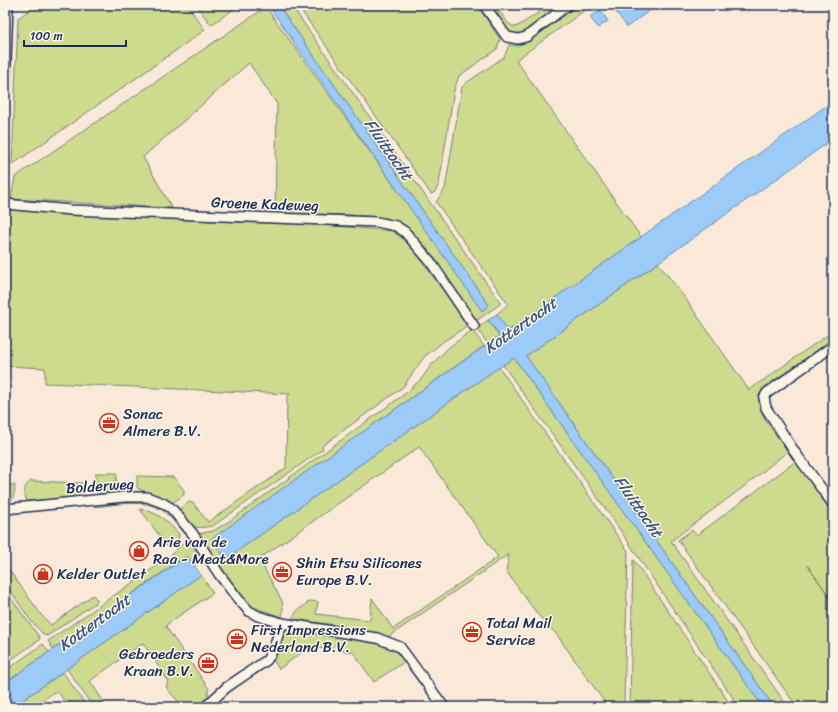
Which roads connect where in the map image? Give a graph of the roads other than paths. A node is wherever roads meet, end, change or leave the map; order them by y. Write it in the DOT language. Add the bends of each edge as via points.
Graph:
graph roads {
  1 [pos="8,5"];
  2 [pos="484,5"];
  3 [pos="568,5"];
  4 [pos="5,88"];
  5 [pos="5,204"];
  6 [pos="474,326"];
  7 [pos="833,346"];
  8 [pos="833,504"];
  9 [pos="5,509"];
  10 [pos="282,623"];
  11 [pos="205,707"];
  12 [pos="444,707"];
  1 -- 4 [label="street"];
  2 -- 3 [label="street" via="507,37 518,39 526,37"];
  5 -- 6 [label="street, Groene Kadeweg" via="70,210 377,222 396,226 405,232 430,261"];
  7 -- 8 [label="street" via="767,393 764,398 766,408"];
  9 -- 10 [label="street, Bolderweg" via="124,497 147,497 163,503 171,508 193,534 228,587 249,612"];
  10 -- 11 [label="street" via="267,660"];
  10 -- 12 [label="street, Bolderweg" via="377,638 400,647"];
}
